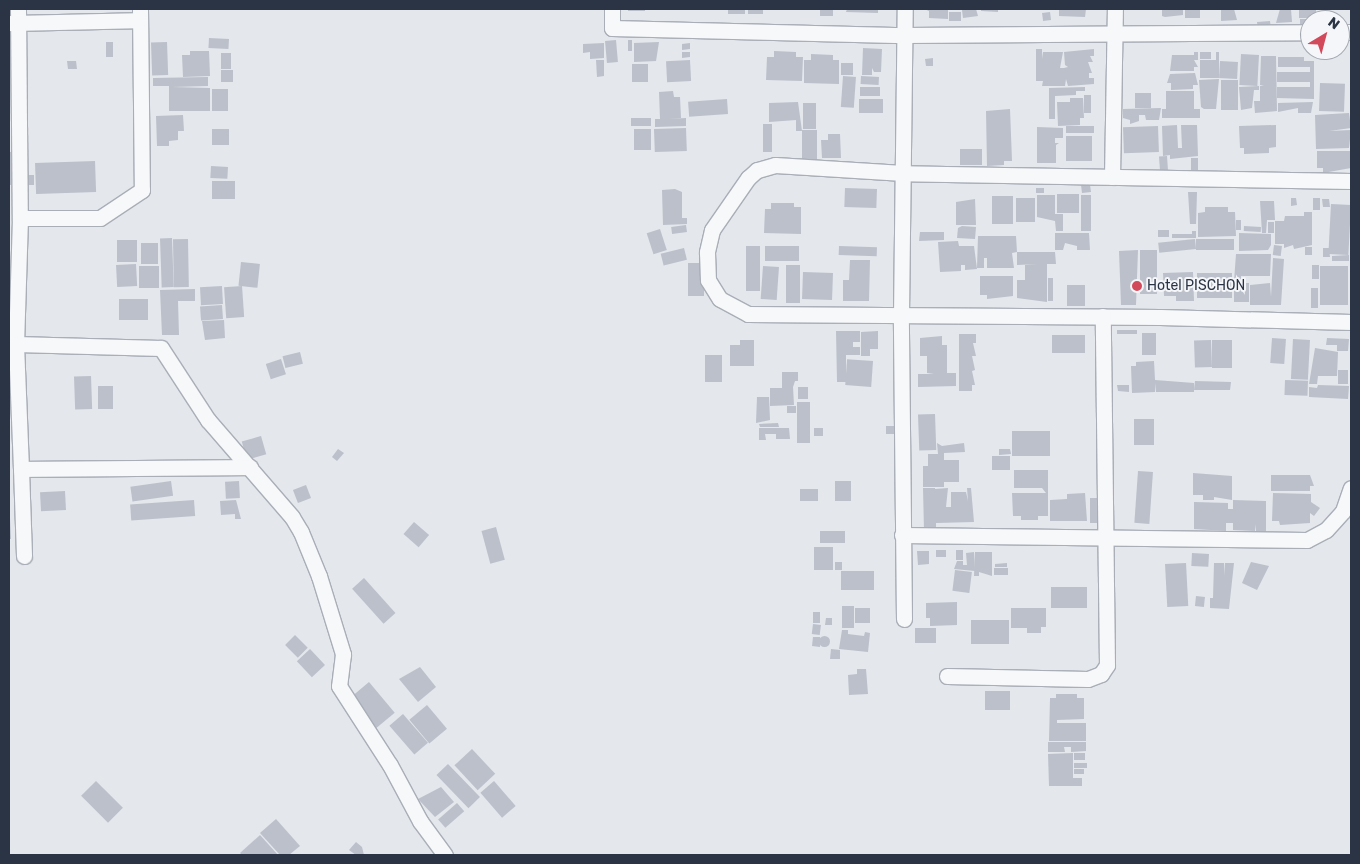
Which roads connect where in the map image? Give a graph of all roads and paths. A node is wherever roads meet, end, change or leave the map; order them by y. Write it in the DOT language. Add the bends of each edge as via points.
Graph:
graph roads {
  1 [pos="612,9"];
  2 [pos="905,9"];
  3 [pos="1115,9"];
  4 [pos="139,15"];
  5 [pos="15,18"];
  6 [pos="1300,32"];
  7 [pos="905,34"];
  8 [pos="1114,34"];
  9 [pos="903,173"];
  10 [pos="1112,177"];
  11 [pos="1351,181"];
  12 [pos="20,218"];
  13 [pos="900,315"];
  14 [pos="1103,316"];
  15 [pos="1351,322"];
  16 [pos="12,344"];
  17 [pos="250,467"];
  18 [pos="20,469"];
  19 [pos="1351,488"];
  20 [pos="902,535"];
  21 [pos="1106,538"];
  22 [pos="24,556"];
  23 [pos="904,618"];
  24 [pos="947,676"];
  25 [pos="445,855"];
  1 -- 7 [label="street" via="612,28"];
  2 -- 7 [label="street"];
  3 -- 8 [label="street"];
  4 -- 5 [label="street"];
  4 -- 12 [label="street" via="142,190 100,218"];
  5 -- 12 [label="street"];
  6 -- 8 [label="street"];
  7 -- 8 [label="street"];
  7 -- 9 [label="street"];
  8 -- 10 [label="street"];
  9 -- 10 [label="street"];
  9 -- 13 [label="street"];
  9 -- 13 [label="street" via="775,165 757,170 726,206 712,230 707,252 708,280 720,299 748,314"];
  10 -- 11 [label="street"];
  12 -- 16 [label="street"];
  13 -- 14 [label="street"];
  13 -- 20 [label="street"];
  14 -- 15 [label="street"];
  14 -- 21 [label="street"];
  16 -- 17 [label="street" via="161,348 208,420"];
  16 -- 18 [label="street"];
  17 -- 18 [label="street"];
  17 -- 25 [label="street" via="292,517 319,576 343,654 339,686 390,765 420,821"];
  18 -- 22 [label="street"];
  19 -- 21 [label="street" via="1343,511 1326,530 1307,540"];
  20 -- 21 [label="street"];
  20 -- 23 [label="street"];
  21 -- 24 [label="street" via="1107,665 1101,674 1088,680"];
}
